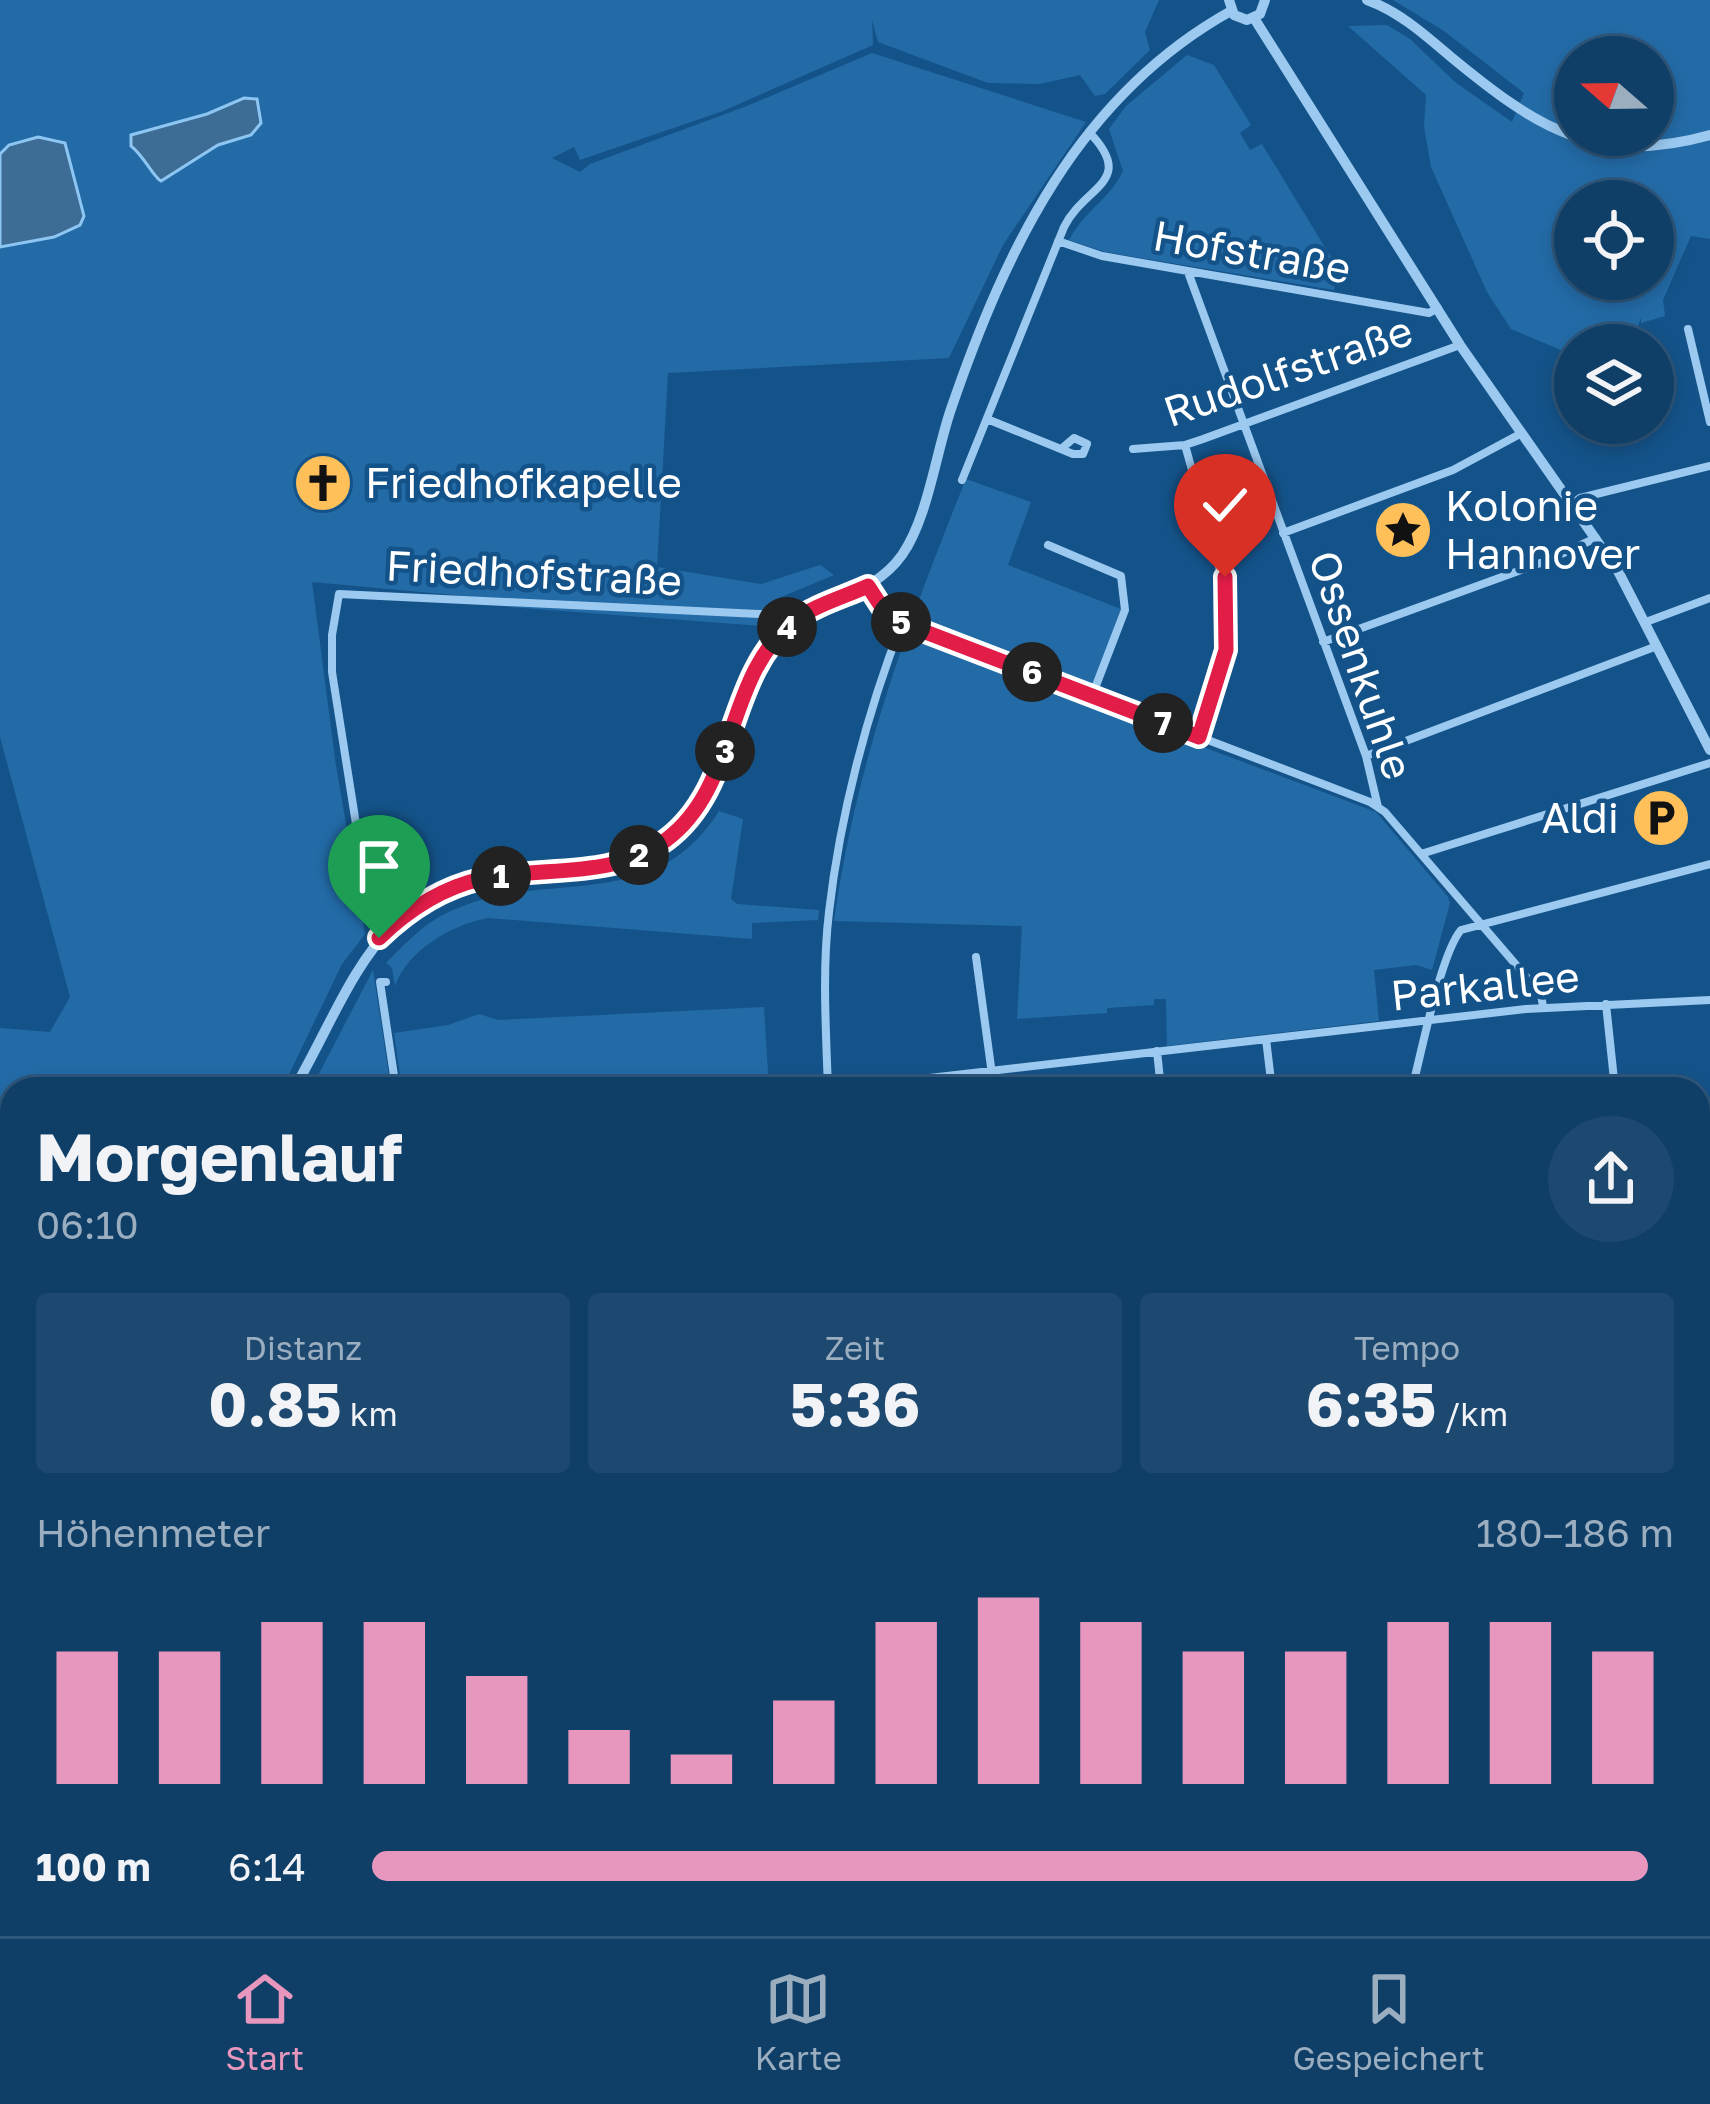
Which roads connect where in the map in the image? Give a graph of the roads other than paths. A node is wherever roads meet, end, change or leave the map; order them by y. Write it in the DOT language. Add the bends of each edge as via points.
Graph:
graph roads {
  1 [pos="1265,0"];
  2 [pos="1367,0"];
  3 [pos="1230,6"];
  4 [pos="1254,18"];
  5 [pos="1088,131"];
  6 [pos="1710,135"];
  7 [pos="1058,241"];
  8 [pos="1188,272"];
  9 [pos="1438,308"];
  10 [pos="1688,329"];
  11 [pos="1460,345"];
  12 [pos="987,419"];
  13 [pos="1710,422"];
  14 [pos="1243,425"];
  15 [pos="1520,434"];
  16 [pos="1185,445"];
  17 [pos="1133,448"];
  18 [pos="1061,449"];
  19 [pos="1710,466"];
  20 [pos="962,480"];
  21 [pos="1571,505"];
  22 [pos="1283,533"];
  23 [pos="1596,538"];
  24 [pos="1048,545"];
  25 [pos="868,586"];
  26 [pos="1710,598"];
  27 [pos="778,615"];
  28 [pos="1646,622"];
  29 [pos="902,623"];
  30 [pos="1323,642"];
  31 [pos="1659,646"];
  32 [pos="1092,696"];
  33 [pos="1199,737"];
  34 [pos="1710,750"];
  35 [pos="1366,756"];
  36 [pos="1710,763"];
  37 [pos="1378,807"];
  38 [pos="1420,854"];
  39 [pos="1710,864"];
  40 [pos="397,921"];
  41 [pos="1483,925"];
  42 [pos="976,957"];
  43 [pos="386,982"];
  44 [pos="1710,1000"];
  45 [pos="1606,1004"];
  46 [pos="1543,1007"];
  47 [pos="1431,1020"];
  48 [pos="1266,1039"];
  49 [pos="1157,1051"];
  50 [pos="992,1070"];
  51 [pos="300,1077"];
  52 [pos="393,1077"];
  53 [pos="830,1077"];
  54 [pos="933,1077"];
  55 [pos="993,1077"];
  56 [pos="1160,1077"];
  57 [pos="1271,1077"];
  58 [pos="1415,1077"];
  59 [pos="1614,1077"];
  1 -- 4 [label="street"];
  2 -- 6 [label="street" via="1414,26 1541,124 1571,136 1625,146"];
  3 -- 4 [label="street" via="1240,19"];
  3 -- 5 [label="street" via="1150,66"];
  4 -- 9 [label="street"];
  5 -- 7 [label="street" via="1111,167"];
  5 -- 25 [label="street" via="1047,194 980,331 910,542"];
  7 -- 8 [label="street, Hofstraße"];
  7 -- 12 [label="street"];
  8 -- 9 [label="street, Hofstraße" via="1430,313"];
  8 -- 14 [label="street, Ossenkuhle"];
  9 -- 11 [label="street"];
  10 -- 13 [label="street"];
  11 -- 14 [label="street, Rudolfstraße"];
  11 -- 15 [label="street"];
  12 -- 18 [label="street"];
  12 -- 20 [label="street"];
  14 -- 16 [label="street, Rudolfstraße"];
  14 -- 22 [label="street, Ossenkuhle"];
  15 -- 21 [label="street"];
  15 -- 22 [label="street" via="1467,464"];
  16 -- 17 [label="street, Rudolfstraße"];
  16 -- 33 [label="street" via="1228,598 1226,650"];
  19 -- 21 [label="street"];
  21 -- 23 [label="street"];
  22 -- 30 [label="street, Ossenkuhle"];
  23 -- 28 [label="street"];
  23 -- 30 [label="street"];
  24 -- 32 [label="street" via="1121,576 1125,610"];
  25 -- 29 [label="street"];
  25 -- 40 [label="street" via="804,614 772,642 714,779 670,837 606,867 462,885"];
  26 -- 28 [label="street"];
  27 -- 40 [label="street, Friedhofstraße" via="339,593 332,672 362,862"];
  28 -- 31 [label="street"];
  29 -- 32 [label="street"];
  29 -- 53 [label="street" via="837,852 825,961"];
  30 -- 35 [label="street, Ossenkuhle"];
  31 -- 34 [label="street"];
  31 -- 35 [label="street"];
  32 -- 33 [label="street"];
  33 -- 37 [label="street"];
  35 -- 37 [label="street, Ossenkuhle"];
  36 -- 38 [label="street"];
  37 -- 38 [label="street"];
  38 -- 41 [label="street"];
  39 -- 41 [label="street"];
  40 -- 51 [label="street" via="360,964"];
  41 -- 46 [label="street" via="1541,994"];
  41 -- 47 [label="street" via="1455,937"];
  42 -- 50 [label="street"];
  43 -- 52 [label="street"];
  44 -- 45 [label="street, Parkallee"];
  45 -- 46 [label="street, Parkallee"];
  45 -- 59 [label="street"];
  46 -- 47 [label="street, Parkallee"];
  47 -- 48 [label="street, Parkallee"];
  47 -- 58 [label="street"];
  48 -- 49 [label="street, Parkallee"];
  48 -- 57 [label="street"];
  49 -- 50 [label="street, Parkallee"];
  49 -- 56 [label="street"];
  50 -- 54 [label="street, Parkallee"];
  50 -- 55 [label="street"];
}
